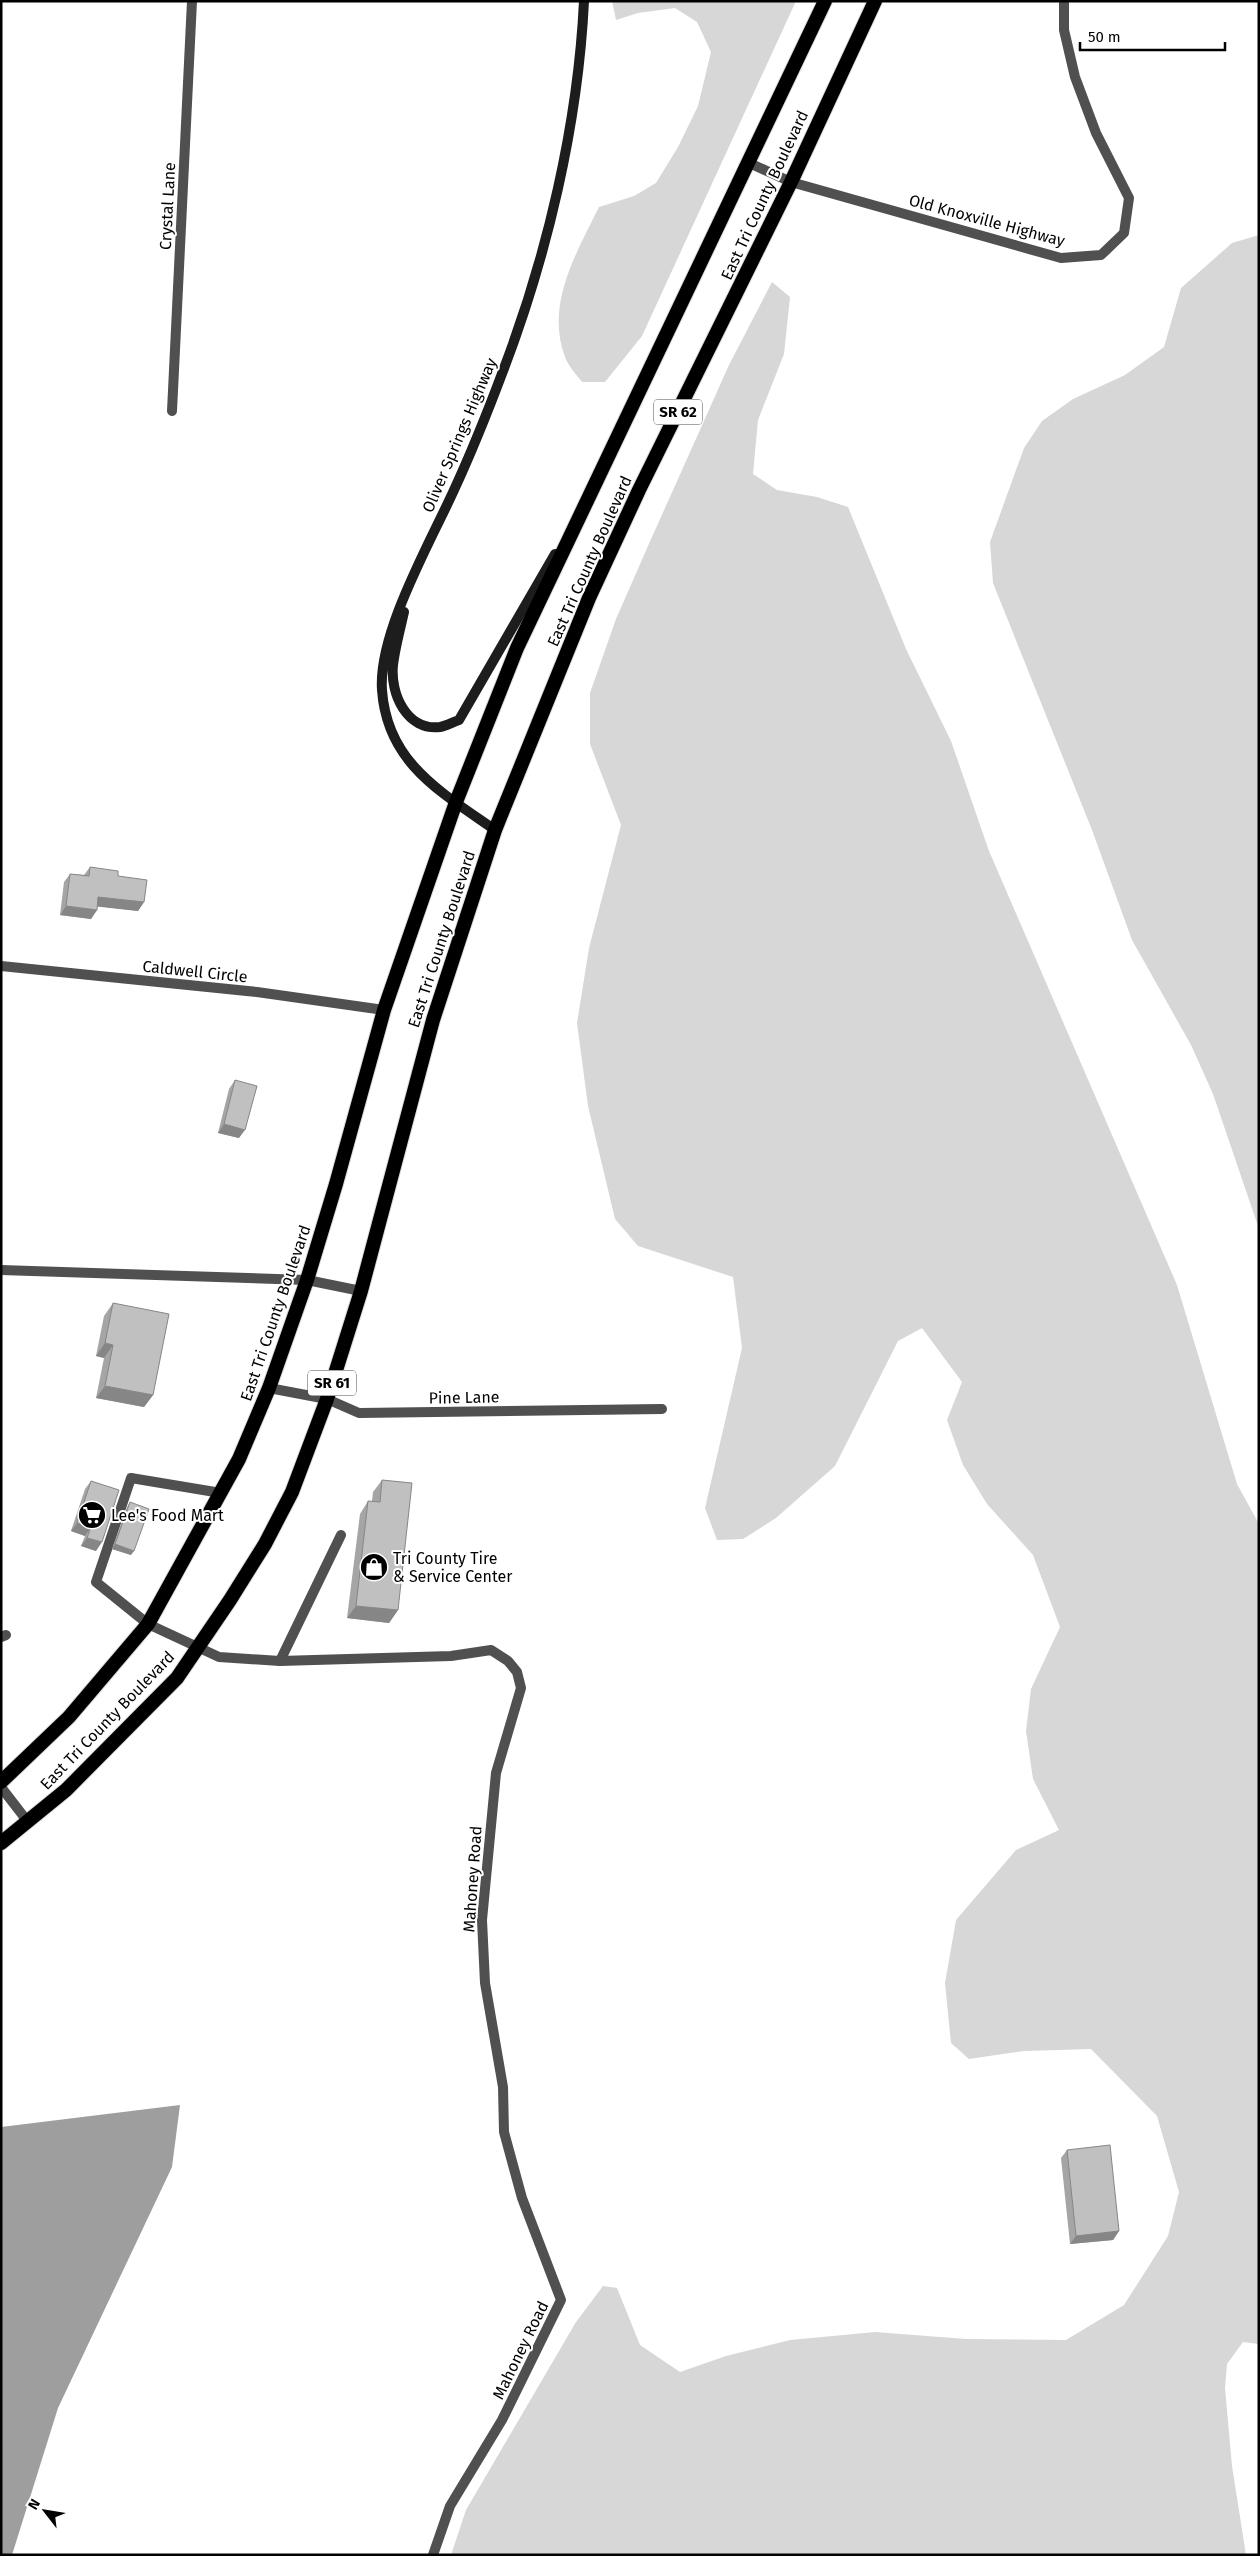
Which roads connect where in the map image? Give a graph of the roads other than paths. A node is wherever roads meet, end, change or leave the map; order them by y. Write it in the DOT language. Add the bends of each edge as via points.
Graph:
graph roads {
  1 [pos="192,1"];
  2 [pos="584,1"];
  3 [pos="825,1"];
  4 [pos="875,1"];
  5 [pos="1064,1"];
  6 [pos="747,162"];
  7 [pos="791,182"];
  8 [pos="172,411"];
  9 [pos="587,499"];
  10 [pos="410,586"];
  11 [pos="456,802"];
  12 [pos="495,830"];
  13 [pos="1,966"];
  14 [pos="384,1010"];
  15 [pos="1,1270"];
  16 [pos="307,1280"];
  17 [pos="362,1291"];
  18 [pos="269,1388"];
  19 [pos="327,1399"];
  20 [pos="662,1409"];
  21 [pos="220,1493"];
  22 [pos="341,1535"];
  23 [pos="148,1624"];
  24 [pos="200,1647"];
  25 [pos="280,1661"];
  26 [pos="1,1782"];
  27 [pos="1,1787"];
  28 [pos="28,1822"];
  29 [pos="1,1843"];
  30 [pos="433,2555"];
  1 -- 8 [label="street, Crystal Lane"];
  2 -- 10 [label="main road, Oliver Springs Highway" via="575,94 538,266 504,369 473,447"];
  3 -- 6 [label="highway, East Tri County Boulevard / SR 62"];
  4 -- 7 [label="highway, East Tri County Boulevard / SR 62"];
  5 -- 7 [label="street, Old Knoxville Highway" via="1064,30 1075,77 1096,133 1129,198 1124,233 1101,255 1061,258"];
  6 -- 7 [label="street, Old Knoxville Highway"];
  6 -- 9 [label="highway, East Tri County Boulevard / SR 62"];
  7 -- 12 [label="highway, East Tri County Boulevard / SR 62" via="589,598"];
  9 -- 10 [label="main road" via="458,720 440,727 426,726 408,717 397,699 393,684 393,666"];
  9 -- 11 [label="highway, East Tri County Boulevard / SR 62" via="517,648"];
  10 -- 11 [label="main road, Oliver Springs Highway" via="384,654 382,690 389,729 404,758"];
  11 -- 12 [label="main road, Oliver Springs Highway"];
  11 -- 14 [label="highway, East Tri County Boulevard"];
  12 -- 17 [label="highway, East Tri County Boulevard / SR 61" via="433,1020"];
  13 -- 14 [label="street, Caldwell Circle" via="257,992"];
  14 -- 16 [label="highway, East Tri County Boulevard"];
  15 -- 16 [label="street"];
  16 -- 17 [label="street"];
  16 -- 18 [label="highway, East Tri County Boulevard"];
  17 -- 19 [label="highway, East Tri County Boulevard / SR 61"];
  18 -- 19 [label="street, Pine Lane"];
  18 -- 21 [label="highway, East Tri County Boulevard" via="239,1459"];
  19 -- 20 [label="street, Pine Lane" via="359,1413"];
  19 -- 24 [label="highway, East Tri County Boulevard / SR 61" via="292,1492 265,1544"];
  21 -- 23 [label="highway, East Tri County Boulevard"];
  21 -- 23 [label="street, Mahoney Road" via="131,1478 96,1582"];
  22 -- 25 [label="street"];
  23 -- 24 [label="street, Mahoney Road"];
  23 -- 26 [label="highway, East Tri County Boulevard" via="69,1716"];
  24 -- 25 [label="street, Mahoney Road" via="219,1657"];
  24 -- 28 [label="highway, East Tri County Boulevard / SR 61" via="176,1678 66,1790"];
  25 -- 30 [label="street, Mahoney Road" via="450,1656 491,1650 518,1672 521,1688 496,1773 482,1920 486,1983 503,2087 504,2132 522,2198 561,2300 502,2420 450,2506"];
  27 -- 28 [label="street"];
  28 -- 29 [label="highway, East Tri County Boulevard / SR 61"];
}
